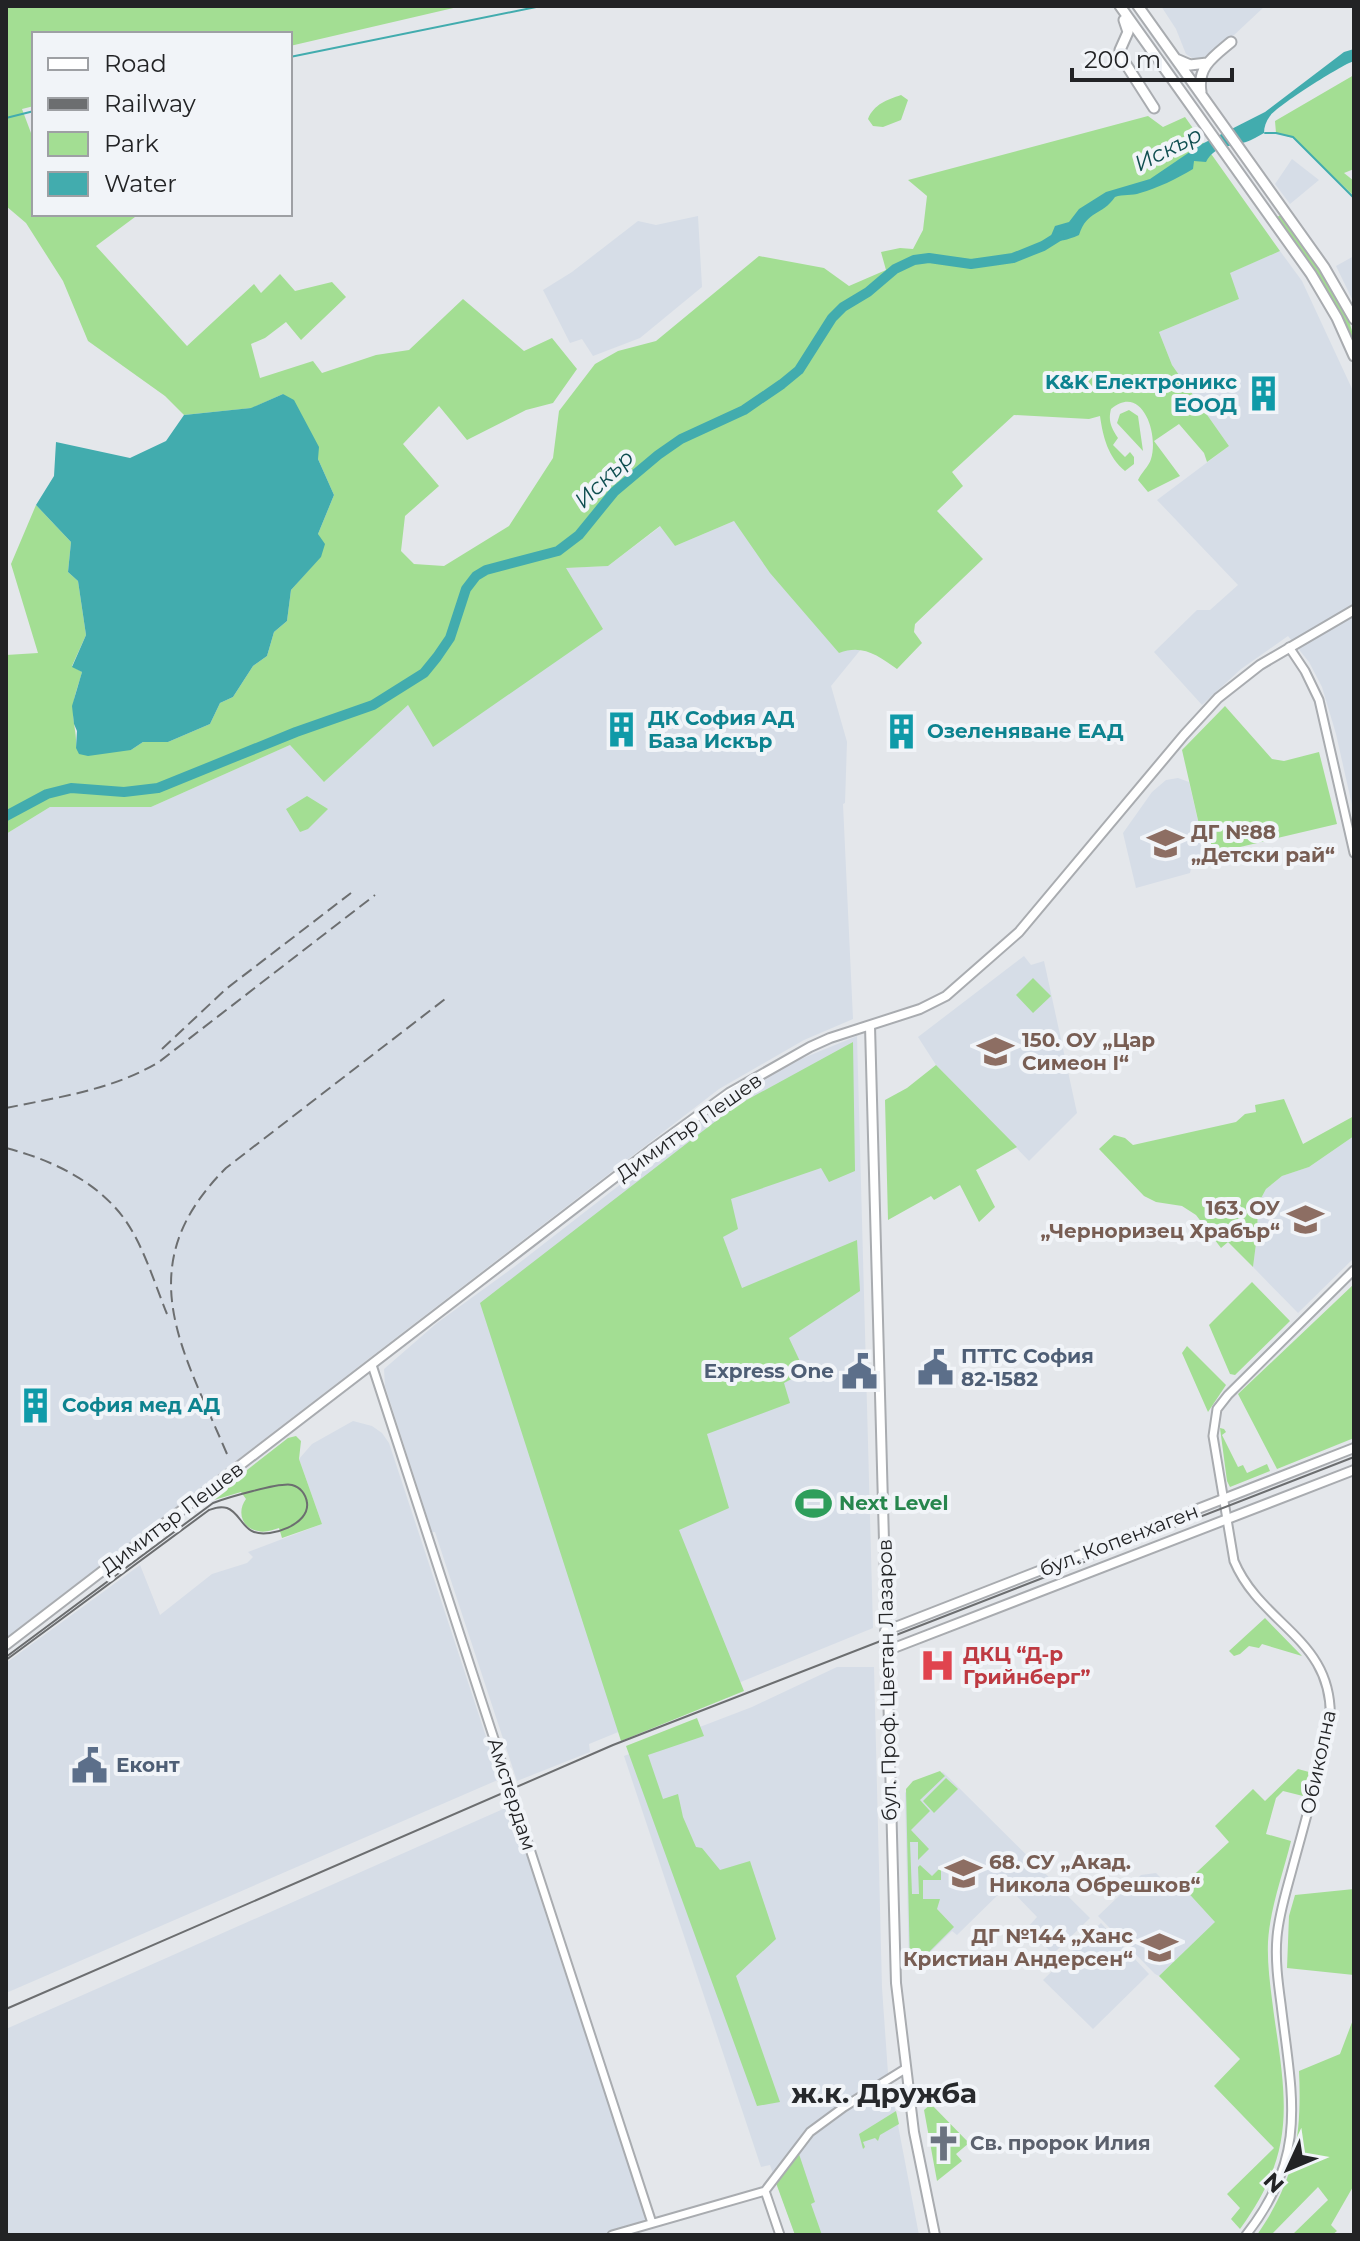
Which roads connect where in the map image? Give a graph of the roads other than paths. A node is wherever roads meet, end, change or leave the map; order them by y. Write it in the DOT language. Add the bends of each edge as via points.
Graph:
graph roads {
  1 [pos="1118,6"];
  2 [pos="1138,6"];
  3 [pos="1125,41"];
  4 [pos="1231,42"];
  5 [pos="1175,59"];
  6 [pos="1161,63"];
  7 [pos="1207,63"];
  8 [pos="1201,95"];
  9 [pos="1154,108"];
  10 [pos="1354,319"];
  11 [pos="1354,356"];
  12 [pos="1354,610"];
  13 [pos="1289,647"];
  14 [pos="1354,853"];
  15 [pos="870,1026"];
  16 [pos="1354,1270"];
  17 [pos="372,1365"];
  18 [pos="1354,1448"];
  19 [pos="1354,1470"];
  20 [pos="1223,1499"];
  21 [pos="1227,1519"];
  22 [pos="885,1631"];
  23 [pos="6,1645"];
  24 [pos="886,1651"];
  25 [pos="905,2069"];
  26 [pos="765,2191"];
  27 [pos="652,2223"];
  28 [pos="612,2235"];
  29 [pos="780,2235"];
  30 [pos="935,2235"];
  31 [pos="1246,2235"];
  1 -- 3 [label="highway" via="1128,26"];
  1 -- 6 [label="highway"];
  2 -- 5 [label="highway"];
  3 -- 6 [label="highway" via="1139,43"];
  3 -- 9 [label="highway" via="1122,58"];
  4 -- 7 [label="highway"];
  5 -- 7 [label="highway" via="1190,65"];
  5 -- 8 [label="highway"];
  6 -- 11 [label="highway" via="1318,285"];
  7 -- 8 [label="highway" via="1200,76"];
  8 -- 10 [label="highway" via="1324,267"];
  12 -- 13 [label="main road, Димитър Пешев"];
  13 -- 14 [label="street" via="1319,700"];
  13 -- 15 [label="main road, Димитър Пешев" via="1244,676 1207,709 991,959 946,996"];
  15 -- 17 [label="main road, Димитър Пешев" via="820,1043 729,1093"];
  15 -- 22 [label="main road, бул. Проф. Цветан Лазаров"];
  16 -- 20 [label="street, Обиколна" via="1217,1409 1213,1436"];
  17 -- 23 [label="main road, Димитър Пешев"];
  17 -- 27 [label="street, Амстердам"];
  18 -- 20 [label="main road, бул. Копенхаген"];
  19 -- 21 [label="main road, бул. Копенхаген"];
  20 -- 21 [label="street, Обиколна"];
  20 -- 22 [label="main road, бул. Копенхаген"];
  21 -- 24 [label="main road, бул. Копенхаген"];
  21 -- 31 [label="street, Обиколна" via="1240,1574 1317,1662 1332,1705 1277,1933 1292,2087 1290,2144 1267,2206"];
  22 -- 24 [label="main road, бул. Проф. Цветан Лазаров"];
  24 -- 25 [label="main road, бул. Проф. Цветан Лазаров" via="896,1983"];
  25 -- 26 [label="street" via="810,2132"];
  25 -- 30 [label="main road, бул. Проф. Цветан Лазаров"];
  26 -- 27 [label="street"];
  26 -- 29 [label="street"];
  27 -- 28 [label="street"];
}
